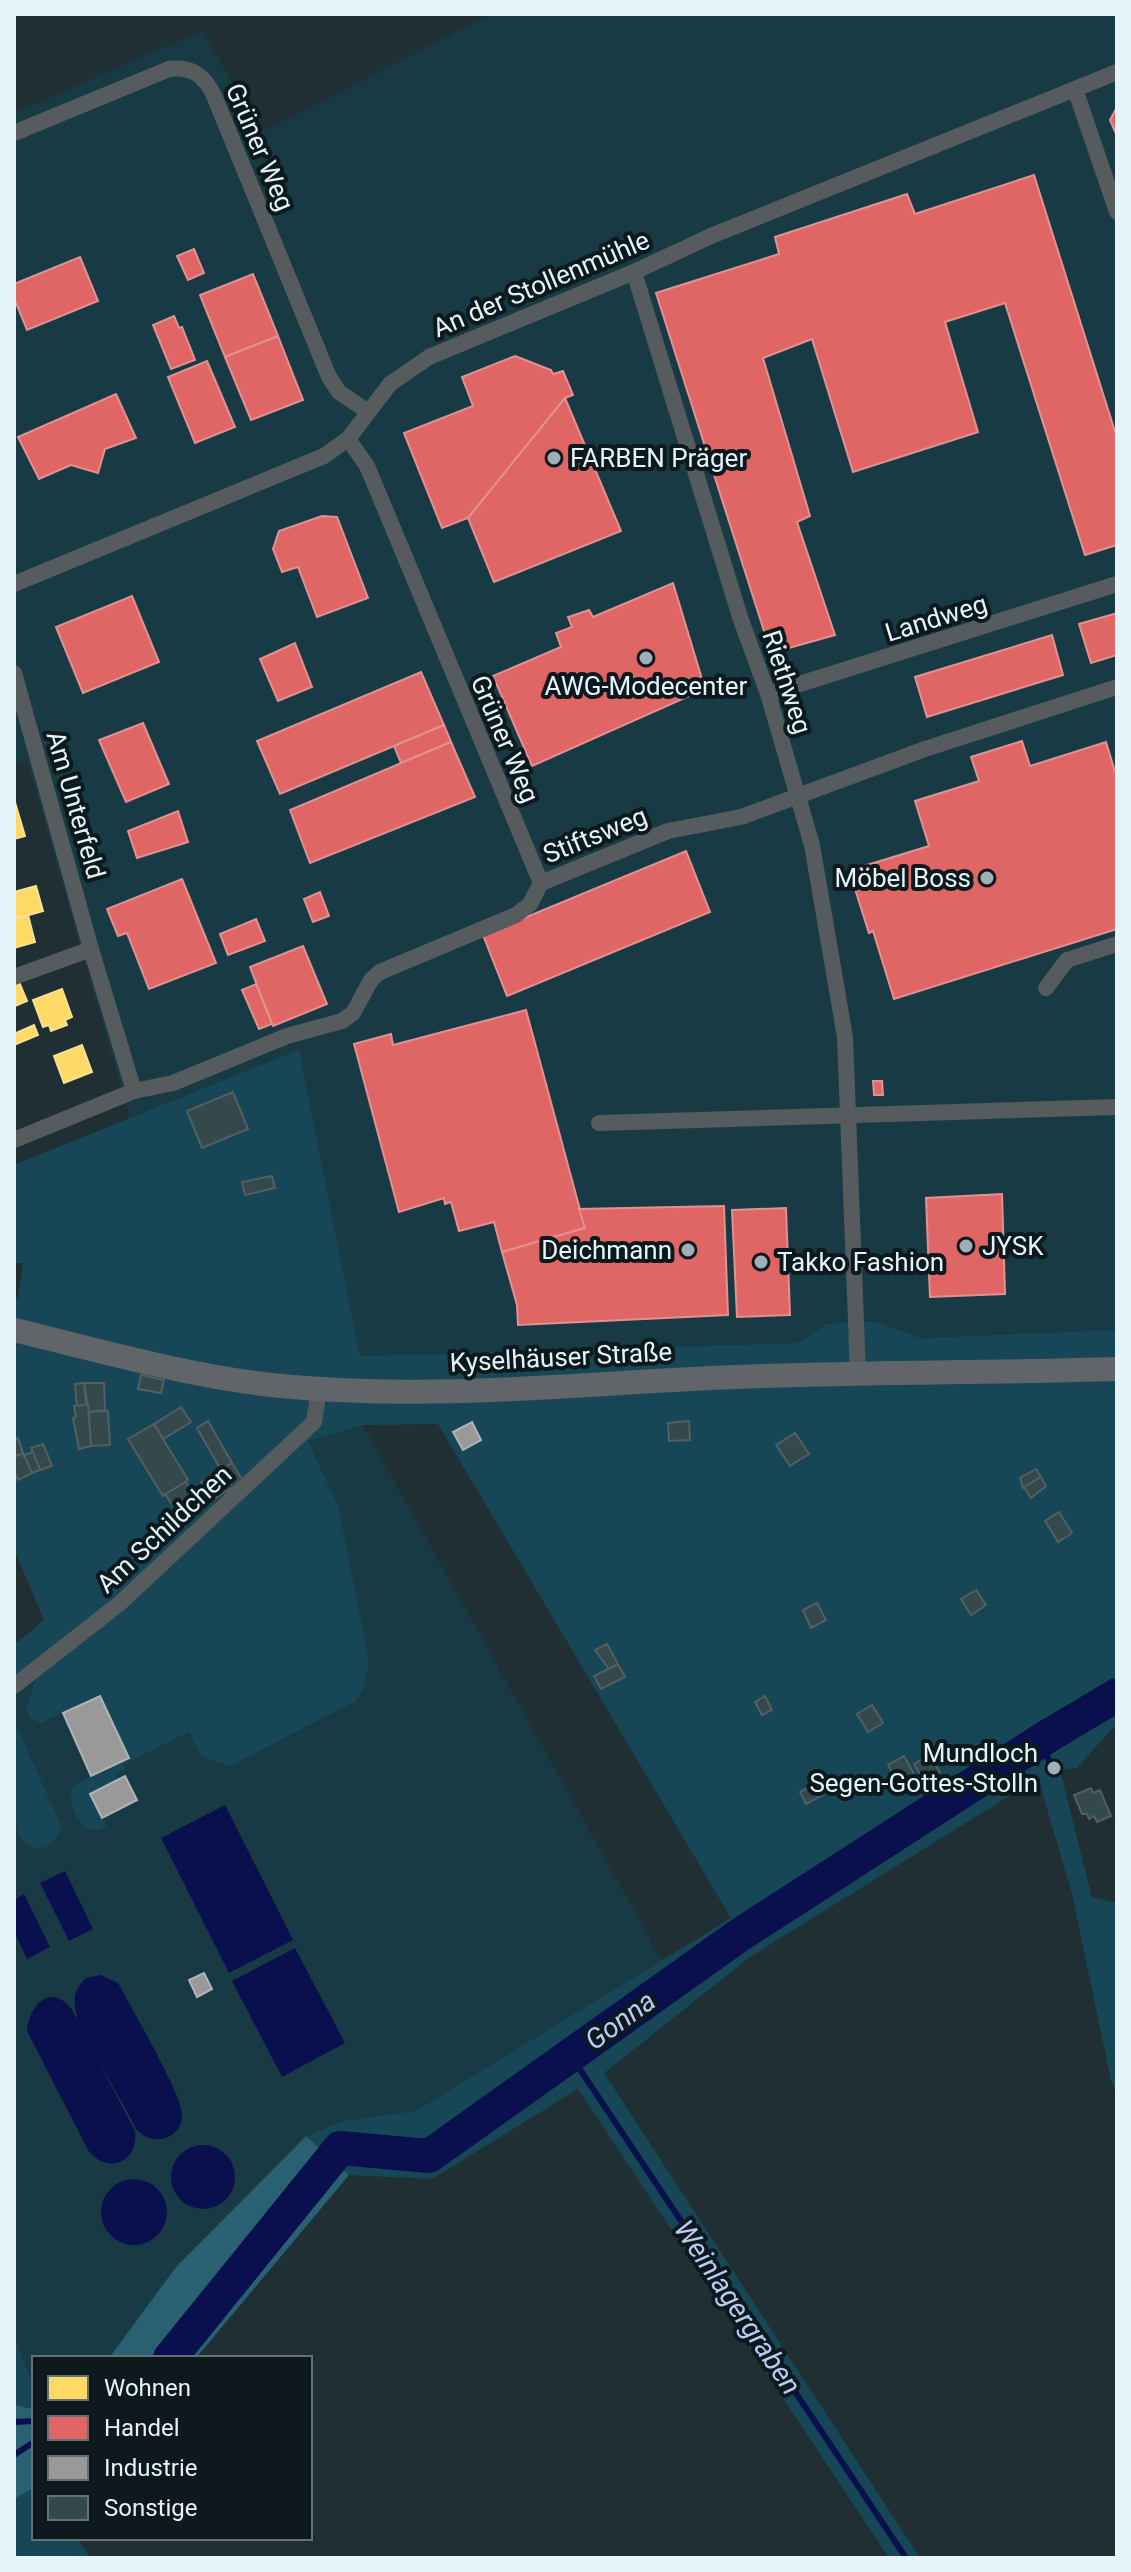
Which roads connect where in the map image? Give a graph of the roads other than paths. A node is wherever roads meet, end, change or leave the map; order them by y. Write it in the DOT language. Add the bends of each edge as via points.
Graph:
graph roads {
  1 [pos="1117,72"];
  2 [pos="1075,89"];
  3 [pos="14,133"];
  4 [pos="1117,212"];
  5 [pos="634,272"];
  6 [pos="367,411"];
  7 [pos="348,439"];
  8 [pos="14,584"];
  9 [pos="1117,584"];
  10 [pos="14,673"];
  11 [pos="1117,687"];
  12 [pos="768,694"];
  13 [pos="797,796"];
  14 [pos="541,883"];
  15 [pos="1117,944"];
  16 [pos="91,949"];
  17 [pos="14,977"];
  18 [pos="1046,988"];
  19 [pos="134,1091"];
  20 [pos="1117,1107"];
  21 [pos="849,1117"];
  22 [pos="599,1123"];
  23 [pos="14,1140"];
  24 [pos="14,1330"];
  25 [pos="1117,1369"];
  26 [pos="858,1373"];
  27 [pos="319,1389"];
  28 [pos="14,1686"];
  1 -- 2 [label="street, An der Stollenmühle"];
  2 -- 4 [label="street"];
  2 -- 5 [label="street, An der Stollenmühle"];
  3 -- 6 [label="street, Grüner Weg" via="169,69 181,67 202,77 329,377 339,392"];
  5 -- 6 [label="street, An der Stollenmühle" via="429,357 390,384"];
  5 -- 12 [label="street, Riethweg"];
  6 -- 7 [label="street, An der Stollenmühle"];
  7 -- 8 [label="street, An der Stollenmühle" via="324,456"];
  7 -- 14 [label="street, Grüner Weg" via="367,466"];
  9 -- 12 [label="street, Landweg"];
  10 -- 16 [label="street, Am Unterfeld"];
  11 -- 13 [label="street, Stiftsweg"];
  12 -- 13 [label="street, Riethweg"];
  13 -- 14 [label="street, Stiftsweg" via="741,817 668,831"];
  13 -- 21 [label="street, Riethweg" via="812,845 841,1007"];
  14 -- 19 [label="street, Stiftsweg" via="530,904 516,915 380,972 342,1021 287,1036 173,1083"];
  15 -- 18 [label="street" via="1067,960"];
  16 -- 17 [label="street"];
  16 -- 19 [label="street, Am Unterfeld"];
  19 -- 23 [label="street"];
  20 -- 21 [label="street"];
  21 -- 22 [label="street"];
  21 -- 26 [label="street, Riethweg"];
  24 -- 27 [label="main road, Kyselhäuser Straße" via="228,1378"];
  25 -- 26 [label="main road, Kyselhäuser Straße"];
  26 -- 27 [label="main road, Kyselhäuser Straße" via="402,1392"];
  27 -- 28 [label="street, Am Schildchen" via="314,1422 119,1604"];
}
